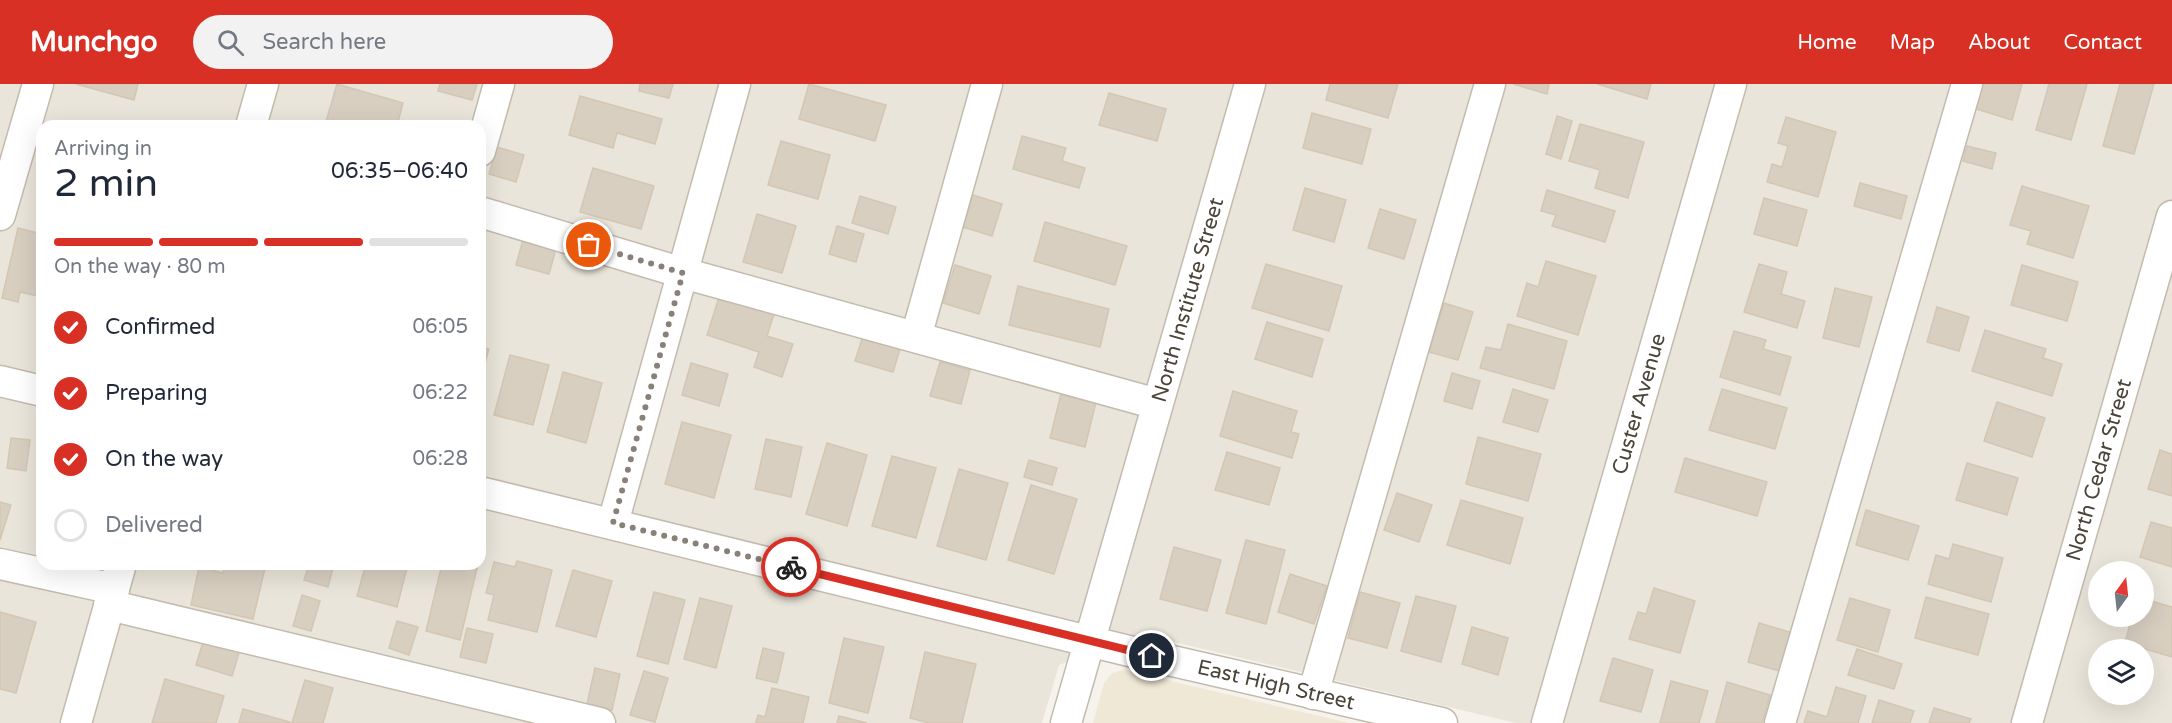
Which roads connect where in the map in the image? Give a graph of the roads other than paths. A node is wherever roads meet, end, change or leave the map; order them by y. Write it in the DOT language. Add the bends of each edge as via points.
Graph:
graph roads {
  1 [pos="37,84"];
  2 [pos="263,84"];
  3 [pos="499,84"];
  4 [pos="735,84"];
  5 [pos="987,84"];
  6 [pos="1250,84"];
  7 [pos="1490,84"];
  8 [pos="1731,84"];
  9 [pos="1967,84"];
  10 [pos="253,120"];
  11 [pos="486,130"];
  12 [pos="486,214"];
  13 [pos="0,215"];
  14 [pos="2172,216"];
  15 [pos="683,273"];
  16 [pos="916,337"];
  17 [pos="0,381"];
  18 [pos="36,390"];
  19 [pos="1157,404"];
  20 [pos="486,493"];
  21 [pos="613,523"];
  22 [pos="0,564"];
  23 [pos="115,586"];
  24 [pos="1089,641"];
  25 [pos="1313,694"];
  26 [pos="76,723"];
  27 [pos="600,723"];
  28 [pos="1066,723"];
  29 [pos="1442,723"];
  30 [pos="1547,723"];
  31 [pos="1780,723"];
  32 [pos="2026,723"];
  1 -- 13 [label="street"];
  2 -- 10 [label="street"];
  3 -- 11 [label="street"];
  4 -- 15 [label="street"];
  5 -- 16 [label="street"];
  6 -- 19 [label="street, North Institute Street"];
  7 -- 25 [label="street"];
  8 -- 30 [label="street, Custer Avenue"];
  9 -- 31 [label="street"];
  12 -- 15 [label="street"];
  14 -- 32 [label="street, North Cedar Street"];
  15 -- 16 [label="street"];
  15 -- 21 [label="street"];
  16 -- 19 [label="street"];
  17 -- 18 [label="street"];
  19 -- 24 [label="street, North Institute Street"];
  20 -- 21 [label="street, East High Street"];
  21 -- 24 [label="street, East High Street"];
  22 -- 23 [label="street"];
  23 -- 26 [label="street"];
  23 -- 27 [label="street"];
  24 -- 25 [label="street, East High Street"];
  24 -- 28 [label="street, North Institute Street"];
  25 -- 29 [label="street, East High Street"];
}
